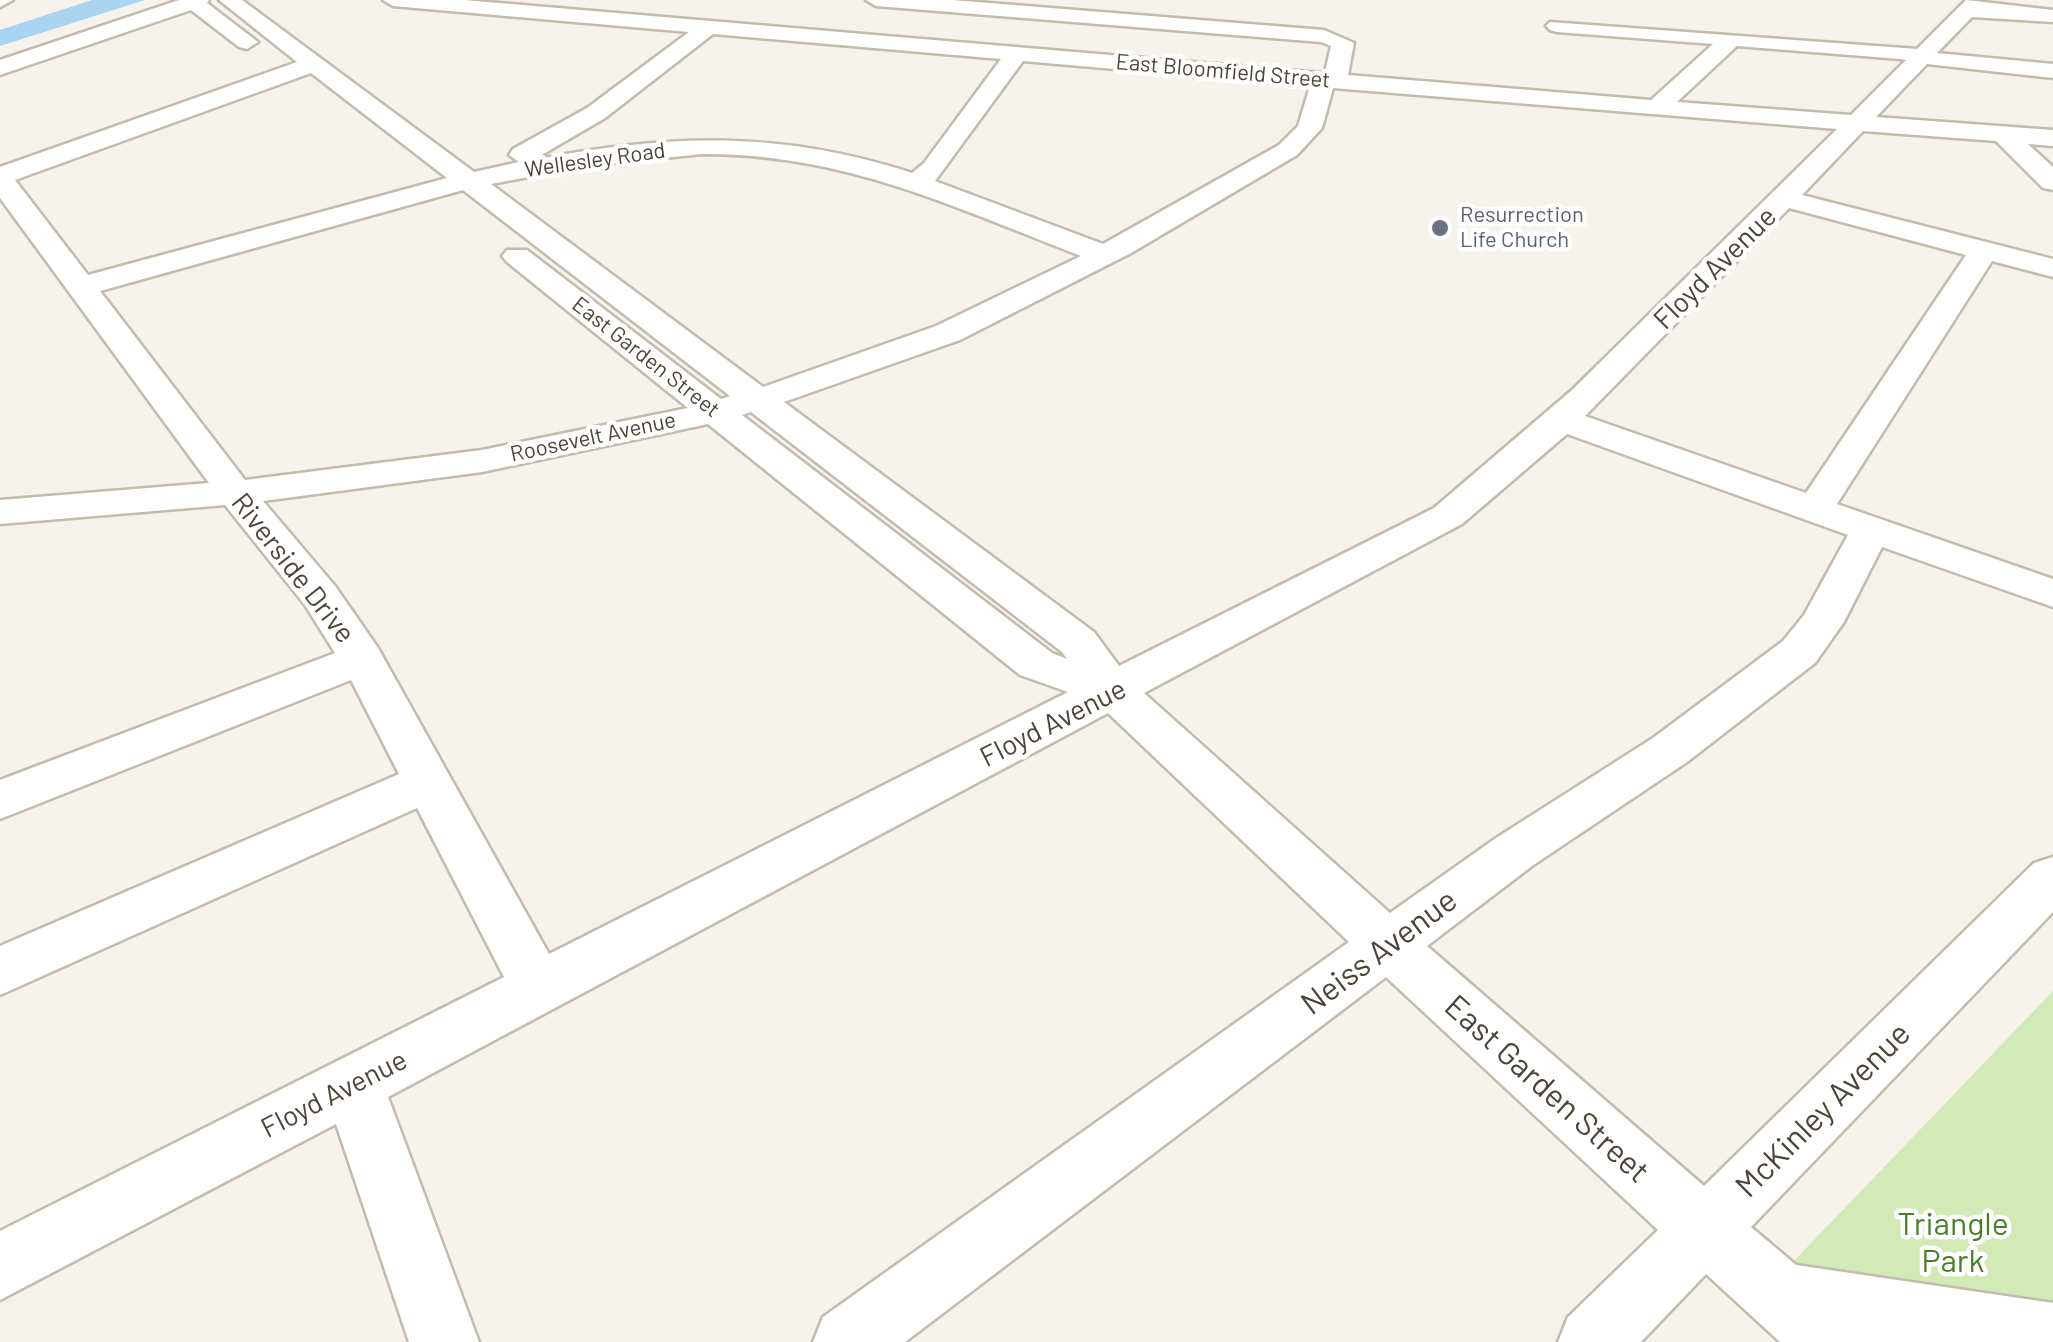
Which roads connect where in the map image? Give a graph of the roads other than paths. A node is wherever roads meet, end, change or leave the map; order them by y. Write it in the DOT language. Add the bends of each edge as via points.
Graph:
graph roads {
  1 [pos="393,0"];
  2 [pos="551,0"];
  3 [pos="618,0"];
  4 [pos="876,0"];
  5 [pos="214,2"];
  6 [pos="1972,5"];
  7 [pos="1617,7"];
  8 [pos="530,12"];
  9 [pos="1260,12"];
  10 [pos="2053,16"];
  11 [pos="592,17"];
  12 [pos="1557,26"];
  13 [pos="709,27"];
  14 [pos="1587,28"];
  15 [pos="1732,39"];
  16 [pos="1343,43"];
  17 [pos="1017,53"];
  18 [pos="1922,58"];
  19 [pos="0,68"];
  20 [pos="298,70"];
  21 [pos="2053,70"];
  22 [pos="1330,80"];
  23 [pos="1657,108"];
  24 [pos="1856,124"];
  25 [pos="2003,134"];
  26 [pos="561,136"];
  27 [pos="2053,138"];
  28 [pos="598,156"];
  29 [pos="0,178"];
  30 [pos="465,180"];
  31 [pos="2053,182"];
  32 [pos="914,185"];
  33 [pos="431,188"];
  34 [pos="1785,199"];
  35 [pos="1984,250"];
  36 [pos="1106,256"];
  37 [pos="2053,268"];
  38 [pos="82,286"];
  39 [pos="760,399"];
  40 [pos="715,410"];
  41 [pos="1562,420"];
  42 [pos="237,495"];
  43 [pos="1814,510"];
  44 [pos="0,512"];
  45 [pos="1871,530"];
  46 [pos="2053,594"];
  47 [pos="362,659"];
  48 [pos="1114,692"];
  49 [pos="427,783"];
  50 [pos="0,800"];
  51 [pos="2053,878"];
  52 [pos="1388,945"];
  53 [pos="0,971"];
  54 [pos="538,987"];
  55 [pos="353,1085"];
  56 [pos="1704,1230"];
  57 [pos="0,1266"];
  58 [pos="1778,1297"];
  59 [pos="2053,1338"];
  60 [pos="444,1342"];
  61 [pos="848,1342"];
  62 [pos="1592,1342"];
  63 [pos="1831,1342"];
  1 -- 8 [label="street, East Bloomfield Street"];
  2 -- 8 [label="street"];
  3 -- 11 [label="street"];
  4 -- 16 [label="street" via="1324,36"];
  5 -- 19 [label="street"];
  5 -- 20 [label="street, East Garden Street"];
  6 -- 10 [label="street"];
  6 -- 18 [label="street, Floyd Avenue"];
  7 -- 14 [label="street"];
  8 -- 11 [label="street, East Bloomfield Street"];
  9 -- 16 [label="street" via="1342,20 1348,24"];
  11 -- 13 [label="street, East Bloomfield Street"];
  12 -- 14 [label="street"];
  13 -- 17 [label="street, East Bloomfield Street"];
  13 -- 26 [label="street"];
  14 -- 15 [label="street"];
  15 -- 18 [label="street"];
  15 -- 23 [label="street"];
  16 -- 22 [label="street, Roosevelt Avenue"];
  17 -- 22 [label="street, East Bloomfield Street"];
  17 -- 32 [label="street" via="933,170"];
  18 -- 21 [label="street"];
  18 -- 24 [label="street, Floyd Avenue"];
  20 -- 29 [label="street"];
  20 -- 30 [label="street, East Garden Street"];
  20 -- 33 [label="street, East Garden Street"];
  22 -- 23 [label="street, East Bloomfield Street"];
  22 -- 36 [label="street, Roosevelt Avenue" via="1302,139"];
  23 -- 24 [label="street, East Bloomfield Street"];
  24 -- 25 [label="street, East Bloomfield Street"];
  24 -- 34 [label="street, Floyd Avenue"];
  25 -- 27 [label="street, East Bloomfield Street"];
  25 -- 31 [label="street"];
  26 -- 28 [label="street"];
  26 -- 30 [label="street"];
  28 -- 30 [label="street, Wellesley Road"];
  28 -- 32 [label="street, Wellesley Road" via="686,148 776,150 856,165"];
  29 -- 38 [label="street, Riverside Drive"];
  30 -- 33 [label="street, Wellesley Road"];
  30 -- 39 [label="street, East Garden Street"];
  32 -- 36 [label="street, Wellesley Road"];
  33 -- 38 [label="street, Wellesley Road"];
  33 -- 40 [label="street, East Garden Street"];
  34 -- 35 [label="street"];
  34 -- 41 [label="street, Floyd Avenue"];
  35 -- 37 [label="street"];
  35 -- 43 [label="street"];
  36 -- 39 [label="street, Roosevelt Avenue" via="945,334"];
  38 -- 42 [label="street, Riverside Drive"];
  39 -- 40 [label="street, Roosevelt Avenue"];
  39 -- 48 [label="street, East Garden Street" via="1078,642"];
  40 -- 42 [label="street, Roosevelt Avenue" via="487,460"];
  40 -- 48 [label="street, East Garden Street" via="1036,664"];
  41 -- 43 [label="street"];
  41 -- 48 [label="street, Floyd Avenue" via="1448,516"];
  42 -- 44 [label="street, Roosevelt Avenue"];
  42 -- 47 [label="street, Riverside Drive"];
  43 -- 45 [label="street"];
  45 -- 46 [label="street"];
  45 -- 52 [label="street, Neiss Avenue" via="1822,622 1798,652 1670,750"];
  47 -- 49 [label="street, Riverside Drive"];
  47 -- 50 [label="street"];
  48 -- 52 [label="street, East Garden Street"];
  48 -- 54 [label="street, Floyd Avenue"];
  49 -- 53 [label="street"];
  49 -- 54 [label="street, Riverside Drive"];
  51 -- 56 [label="street, McKinley Avenue"];
  52 -- 56 [label="street, East Garden Street"];
  52 -- 61 [label="street, Neiss Avenue"];
  54 -- 55 [label="street, Floyd Avenue"];
  55 -- 57 [label="street, Floyd Avenue"];
  55 -- 60 [label="street"];
  56 -- 58 [label="street, East Garden Street"];
  56 -- 62 [label="street, McKinley Avenue"];
  58 -- 59 [label="street"];
  58 -- 63 [label="street, East Garden Street"];
}
